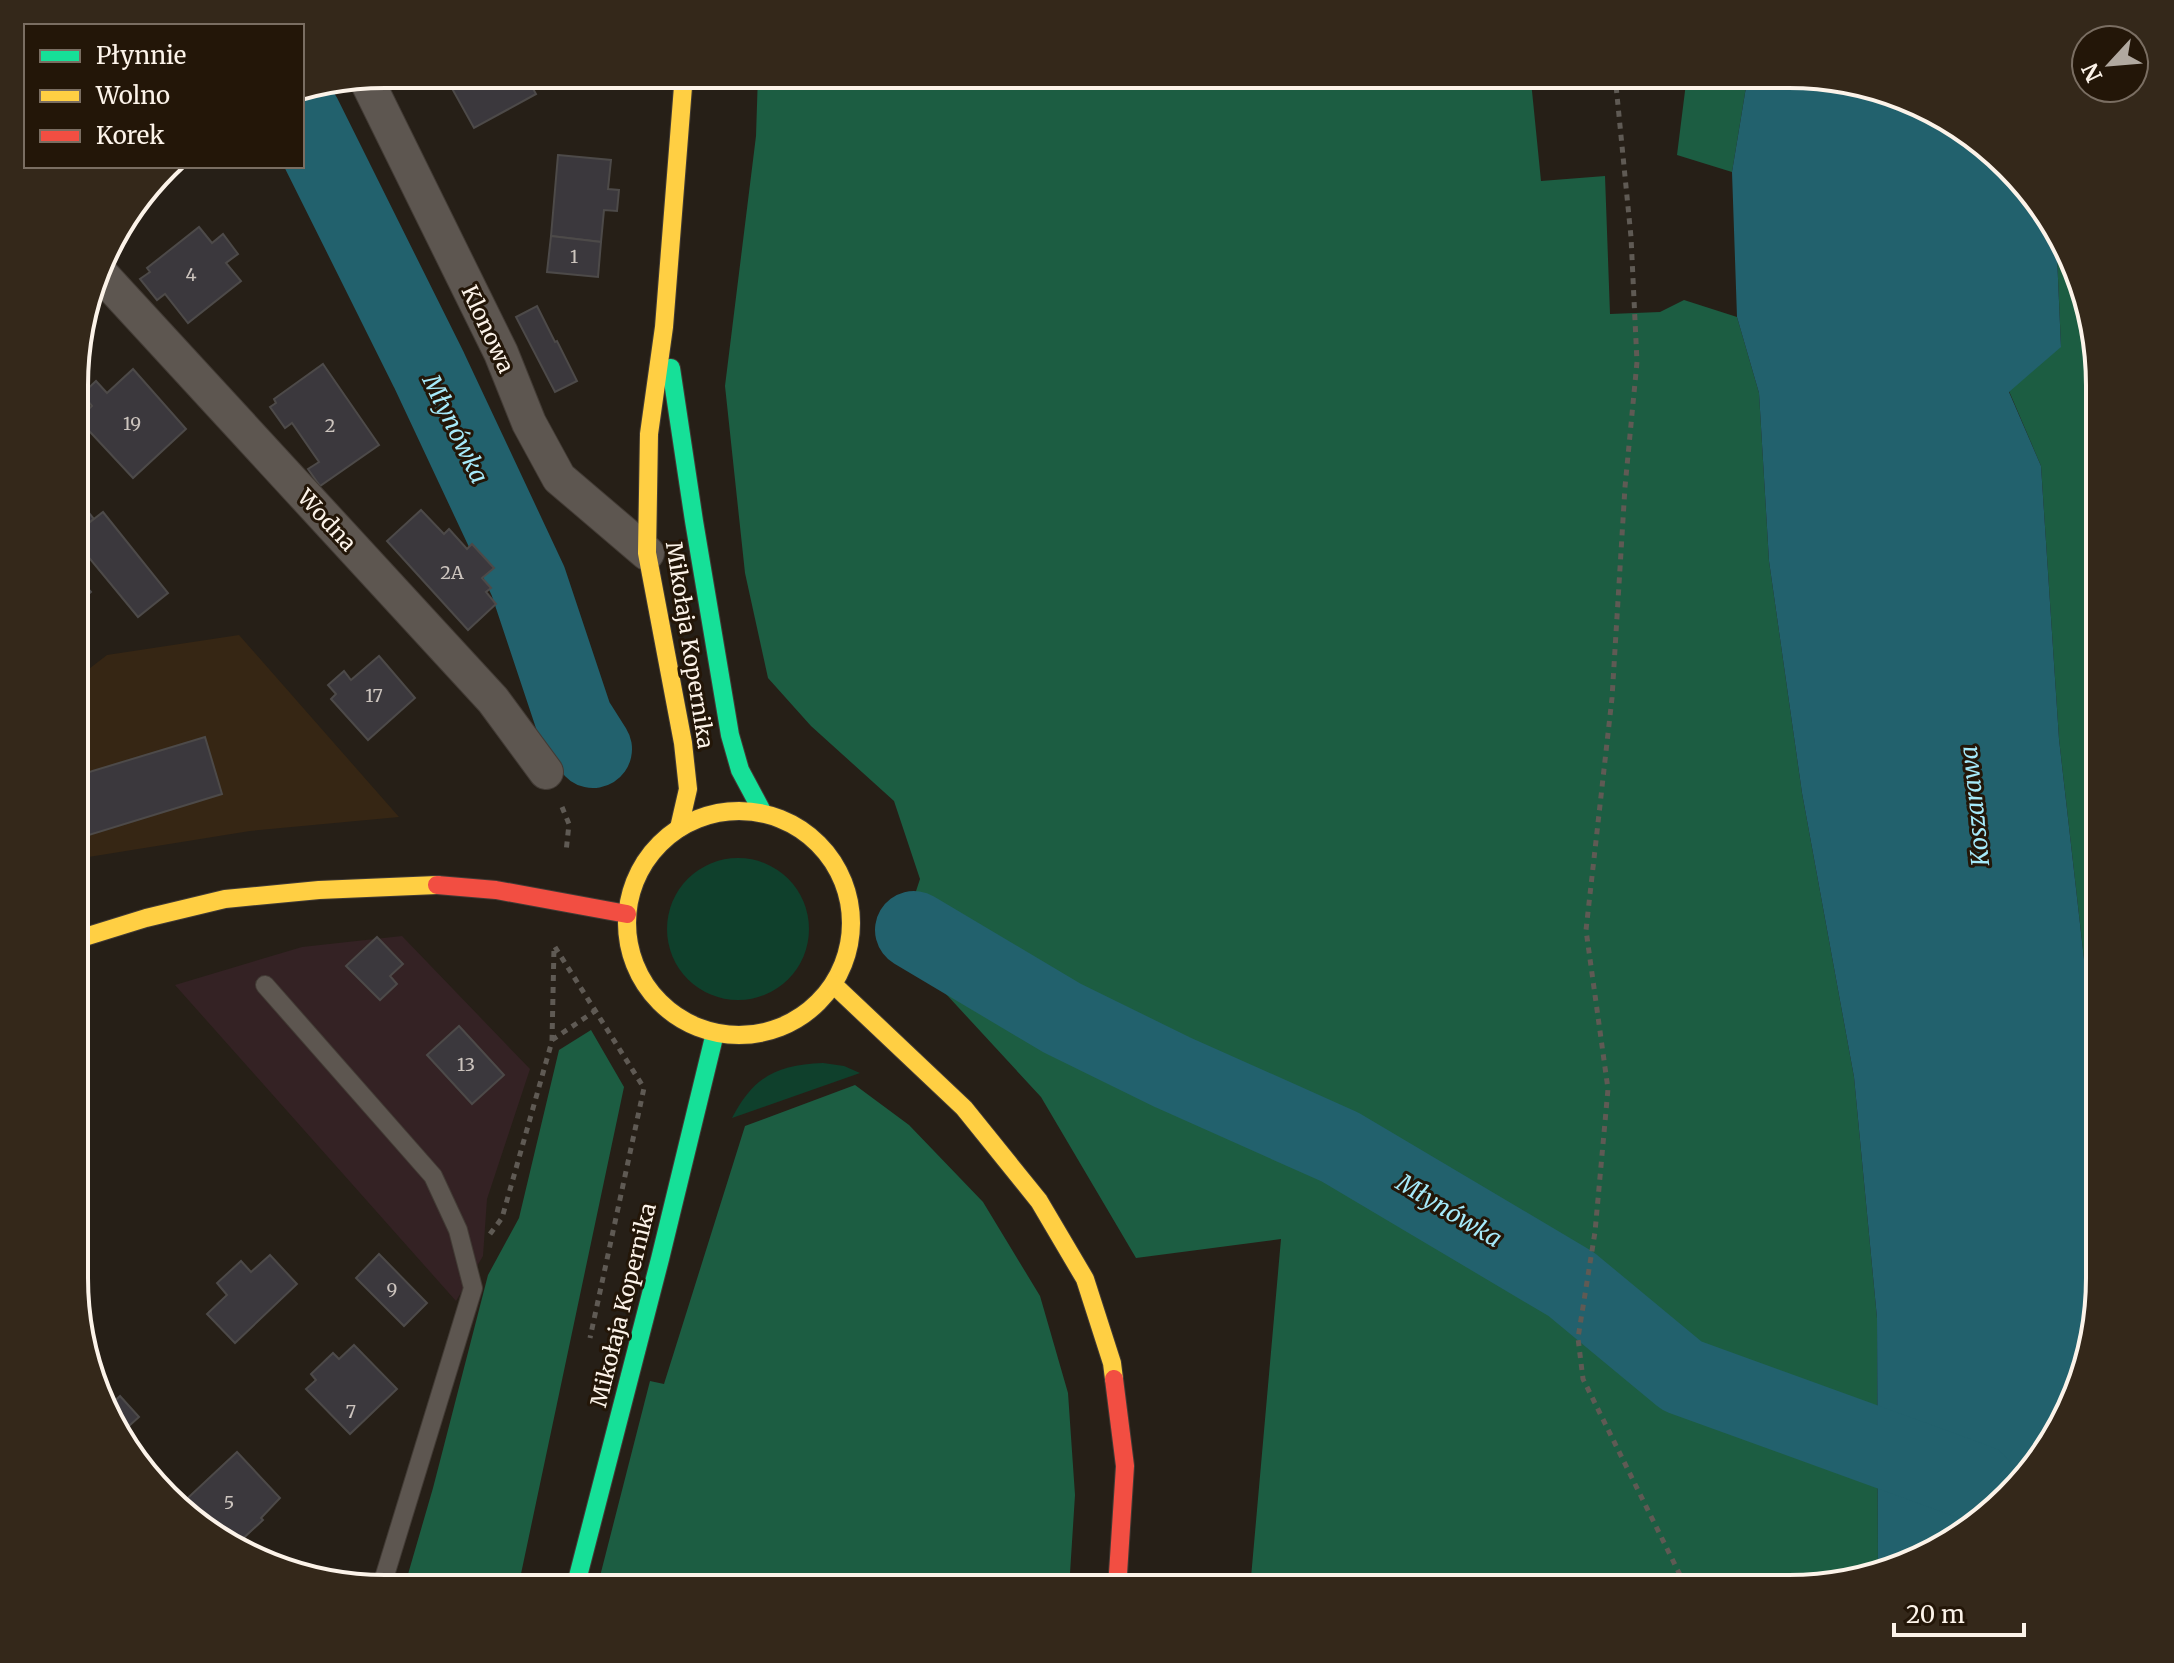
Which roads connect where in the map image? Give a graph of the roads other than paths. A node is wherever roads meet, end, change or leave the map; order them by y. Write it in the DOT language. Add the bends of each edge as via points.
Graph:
graph roads {
  1 [pos="683,88"];
  2 [pos="371,89"];
  3 [pos="107,281"];
  4 [pos="664,327"];
  5 [pos="647,553"];
  6 [pos="546,772"];
  7 [pos="763,813"];
  8 [pos="679,828"];
  9 [pos="627,914"];
  10 [pos="88,936"];
  11 [pos="265,985"];
  12 [pos="834,985"];
  13 [pos="715,1033"];
  14 [pos="385,1575"];
  15 [pos="578,1575"];
  16 [pos="1118,1575"];
  1 -- 4 [label="main road, Mikołaja Kopernika"];
  2 -- 5 [label="street, Klonowa" via="559,478"];
  3 -- 6 [label="street, Wodna" via="493,700"];
  4 -- 5 [label="main road, Mikołaja Kopernika" via="649,434"];
  4 -- 7 [label="main road, Mikołaja Kopernika" via="730,735 740,770"];
  5 -- 8 [label="main road, Mikołaja Kopernika" via="683,743 688,789"];
  7 -- 8 [label="main road" via="705,815"];
  7 -- 12 [label="main road" via="797,826 824,849 843,881 851,916 848,951"];
  8 -- 9 [label="main road" via="652,850 635,880"];
  9 -- 10 [label="main road" via="439,885 225,899"];
  9 -- 13 [label="main road" via="629,945 640,976 659,1002 685,1021"];
  11 -- 14 [label="lane" via="433,1176 458,1230 473,1288"];
  12 -- 13 [label="main road" via="811,1010 782,1027 749,1035"];
  12 -- 16 [label="main road" via="964,1108 1039,1201 1085,1279 1112,1363 1125,1466"];
  13 -- 15 [label="main road, Mikołaja Kopernika"];
}
